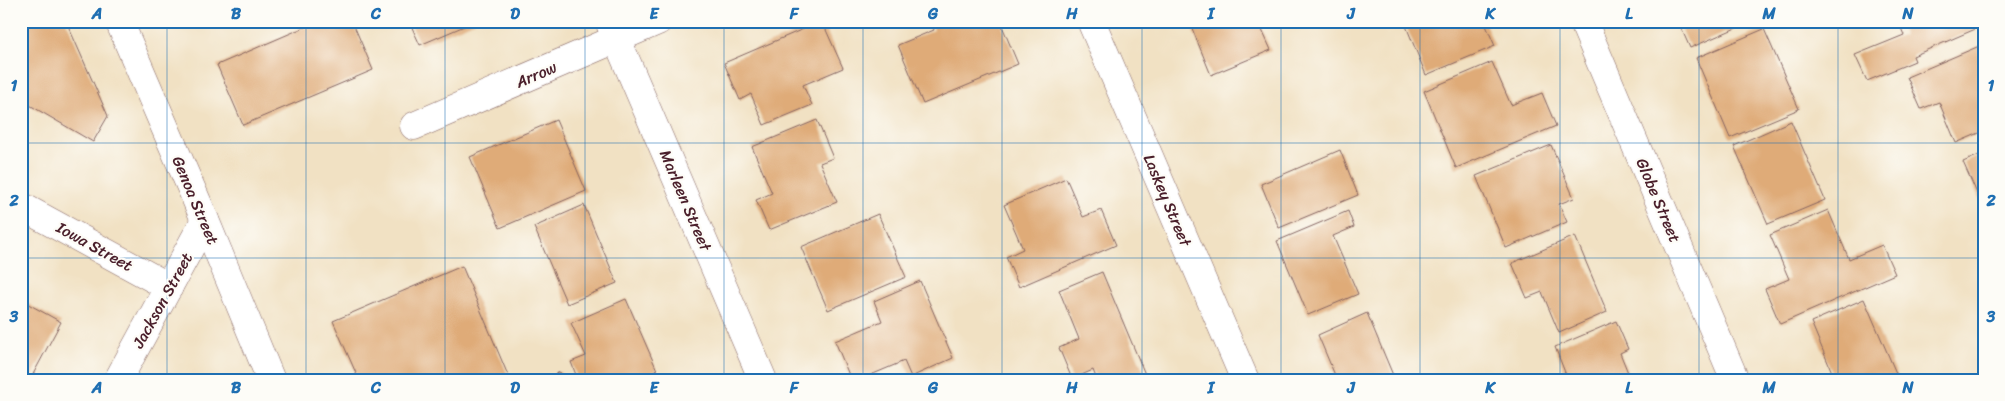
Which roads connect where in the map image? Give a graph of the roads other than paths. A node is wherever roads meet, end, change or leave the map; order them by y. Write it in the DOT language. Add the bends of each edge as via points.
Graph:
graph roads {
  1 [pos="119,21"];
  2 [pos="658,21"];
  3 [pos="1091,21"];
  4 [pos="1583,21"];
  5 [pos="613,31"];
  6 [pos="414,126"];
  7 [pos="21,206"];
  8 [pos="205,220"];
  9 [pos="169,287"];
  10 [pos="118,380"];
  11 [pos="271,380"];
  12 [pos="763,380"];
  13 [pos="1245,380"];
  14 [pos="1735,380"];
  1 -- 8 [label="street, Genoa Street"];
  2 -- 5 [label="street, Arrow"];
  3 -- 13 [label="street, Laskey Street"];
  4 -- 14 [label="street, Globe Street"];
  5 -- 6 [label="street, Arrow"];
  5 -- 12 [label="street, Marleen Street"];
  7 -- 9 [label="street, Iowa Street"];
  8 -- 9 [label="street, Jackson Street"];
  8 -- 11 [label="street, Genoa Street"];
  9 -- 10 [label="street, Jackson Street"];
}
